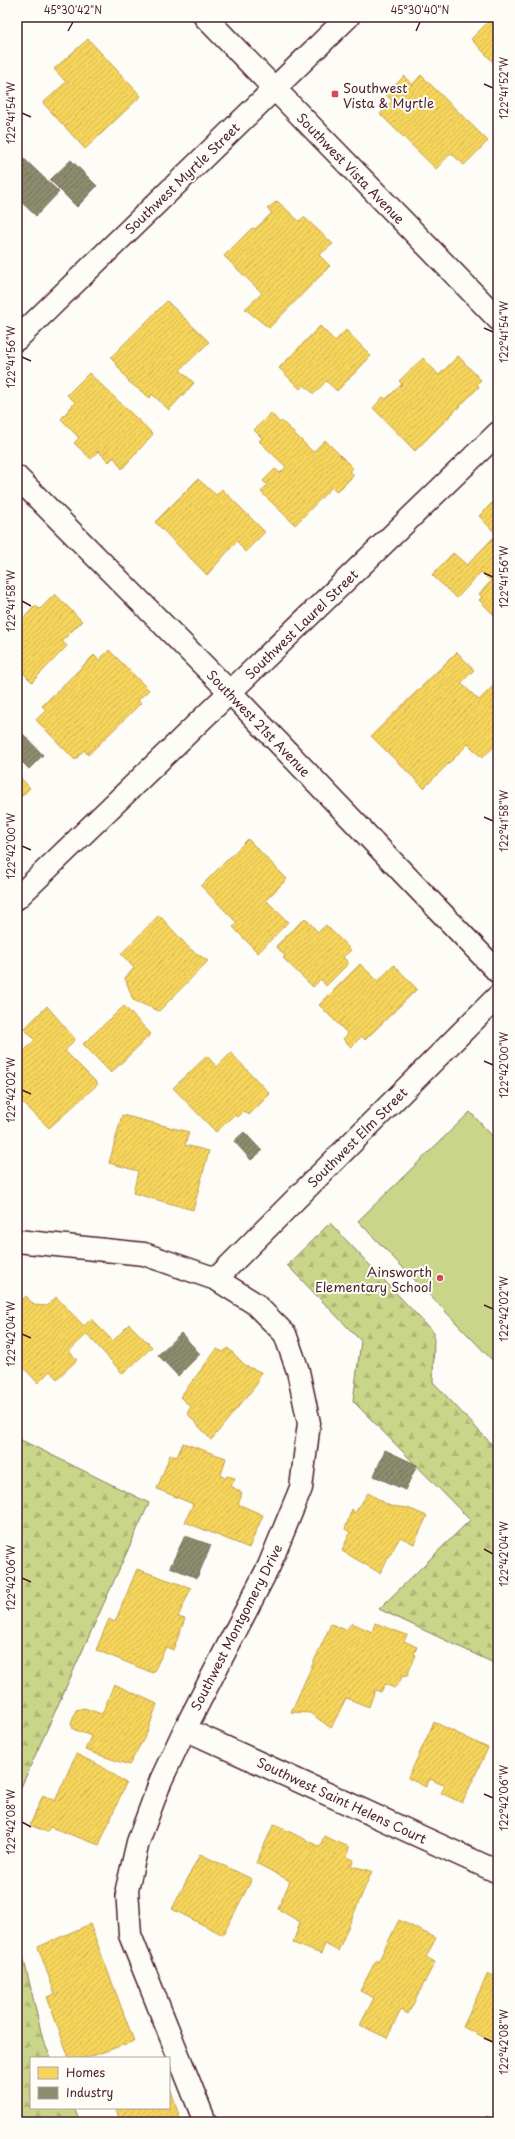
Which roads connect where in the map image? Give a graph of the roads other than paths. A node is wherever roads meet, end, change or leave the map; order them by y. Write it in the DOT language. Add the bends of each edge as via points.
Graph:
graph roads {
  1 [pos="205,17"];
  2 [pos="348,17"];
  3 [pos="274,89"];
  4 [pos="498,319"];
  5 [pos="17,340"];
  6 [pos="498,433"];
  7 [pos="17,477"];
  8 [pos="230,692"];
  9 [pos="17,898"];
  10 [pos="498,972"];
  11 [pos="498,996"];
  12 [pos="17,1241"];
  13 [pos="216,1279"];
  14 [pos="185,1729"];
  15 [pos="498,1872"];
  16 [pos="205,2122"];
  1 -- 3 [label="street, Southwest Vista Avenue"];
  2 -- 3 [label="street, Southwest Myrtle Street"];
  3 -- 4 [label="street, Southwest Vista Avenue"];
  3 -- 5 [label="street, Southwest Myrtle Street"];
  6 -- 8 [label="street, Southwest Laurel Street"];
  7 -- 8 [label="street, Southwest 21st Avenue"];
  8 -- 9 [label="street, Southwest Laurel Street"];
  8 -- 10 [label="street, Southwest 21st Avenue"];
  11 -- 13 [label="street, Southwest Elm Street"];
  12 -- 13 [label="street, Southwest Montgomery Drive" via="144,1254"];
  13 -- 14 [label="street, Southwest Montgomery Drive" via="254,1303 285,1334 298,1371 309,1424 301,1488 275,1552"];
  14 -- 15 [label="street, Southwest Saint Helens Court"];
  14 -- 16 [label="street, Southwest Montgomery Drive" via="161,1780 138,1842 127,1889 130,1935"];
}
